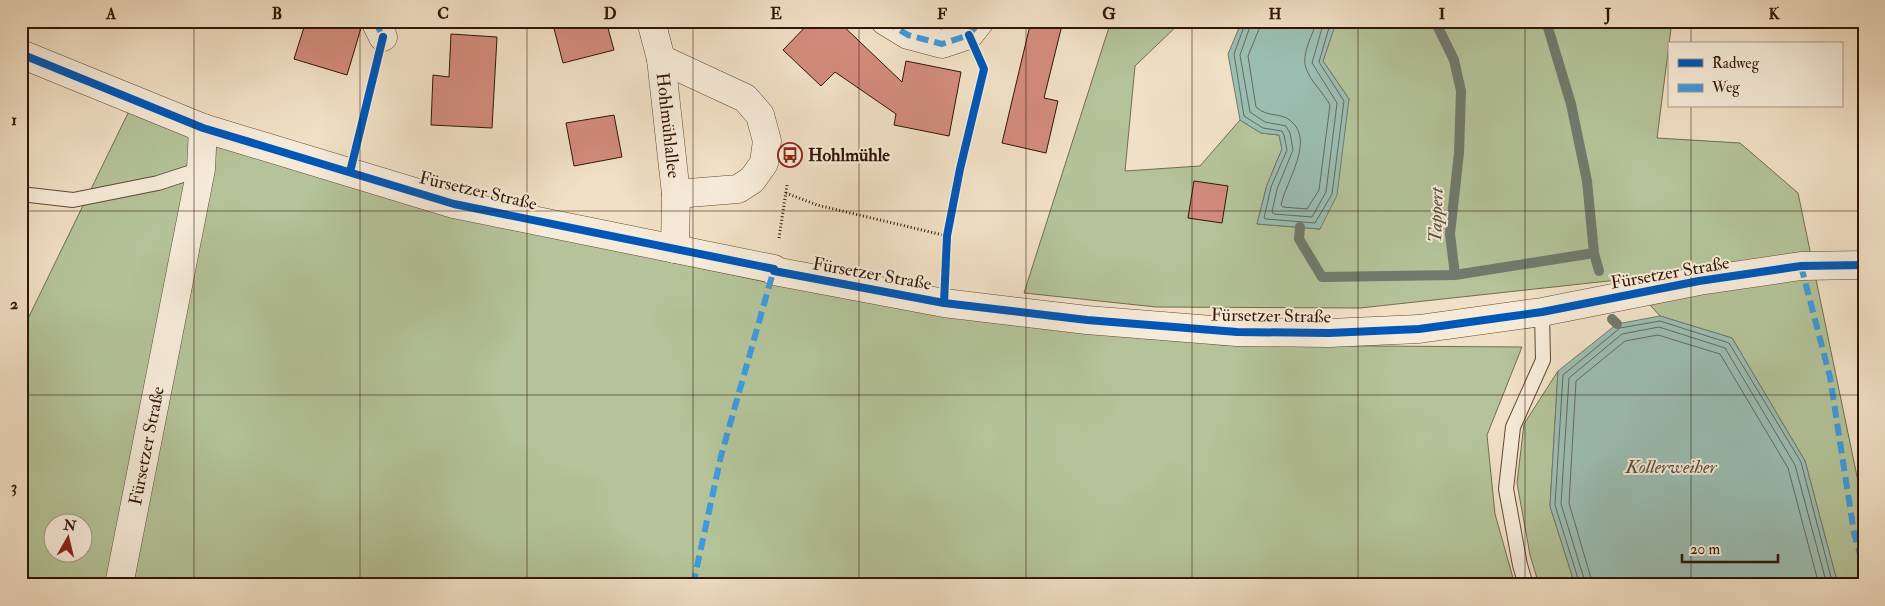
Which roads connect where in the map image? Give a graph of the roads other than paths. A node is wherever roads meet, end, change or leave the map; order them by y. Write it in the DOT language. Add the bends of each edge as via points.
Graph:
graph roads {
  1 [pos="651,21"];
  2 [pos="885,21"];
  3 [pos="975,28"];
  4 [pos="21,54"];
  5 [pos="661,59"];
  6 [pos="203,128"];
  7 [pos="201,169"];
  8 [pos="21,194"];
  9 [pos="676,194"];
  10 [pos="675,249"];
  11 [pos="1864,265"];
  12 [pos="1542,312"];
  13 [pos="119,585"];
  14 [pos="1526,585"];
  1 -- 5 [label="street, Hohlmühlallee"];
  2 -- 3 [label="street" via="908,35 942,44"];
  4 -- 6 [label="street, Fürsetzer Straße"];
  5 -- 9 [label="street, Hohlmühlallee"];
  5 -- 9 [label="street, Hohlmühlallee" via="745,98 760,115 768,141 764,163 752,180 738,189"];
  6 -- 7 [label="street, Fürsetzer Straße"];
  6 -- 10 [label="street, Fürsetzer Straße" via="454,204"];
  7 -- 8 [label="lane" via="158,183 73,200"];
  7 -- 13 [label="street, Fürsetzer Straße"];
  9 -- 10 [label="street, Hohlmühlallee"];
  10 -- 12 [label="street, Fürsetzer Straße" via="944,303 1087,320 1236,332 1329,333 1419,329"];
  11 -- 12 [label="street, Fürsetzer Straße" via="1801,266 1699,281"];
  12 -- 14 [label="lane" via="1543,360 1513,426 1506,489"];
}
